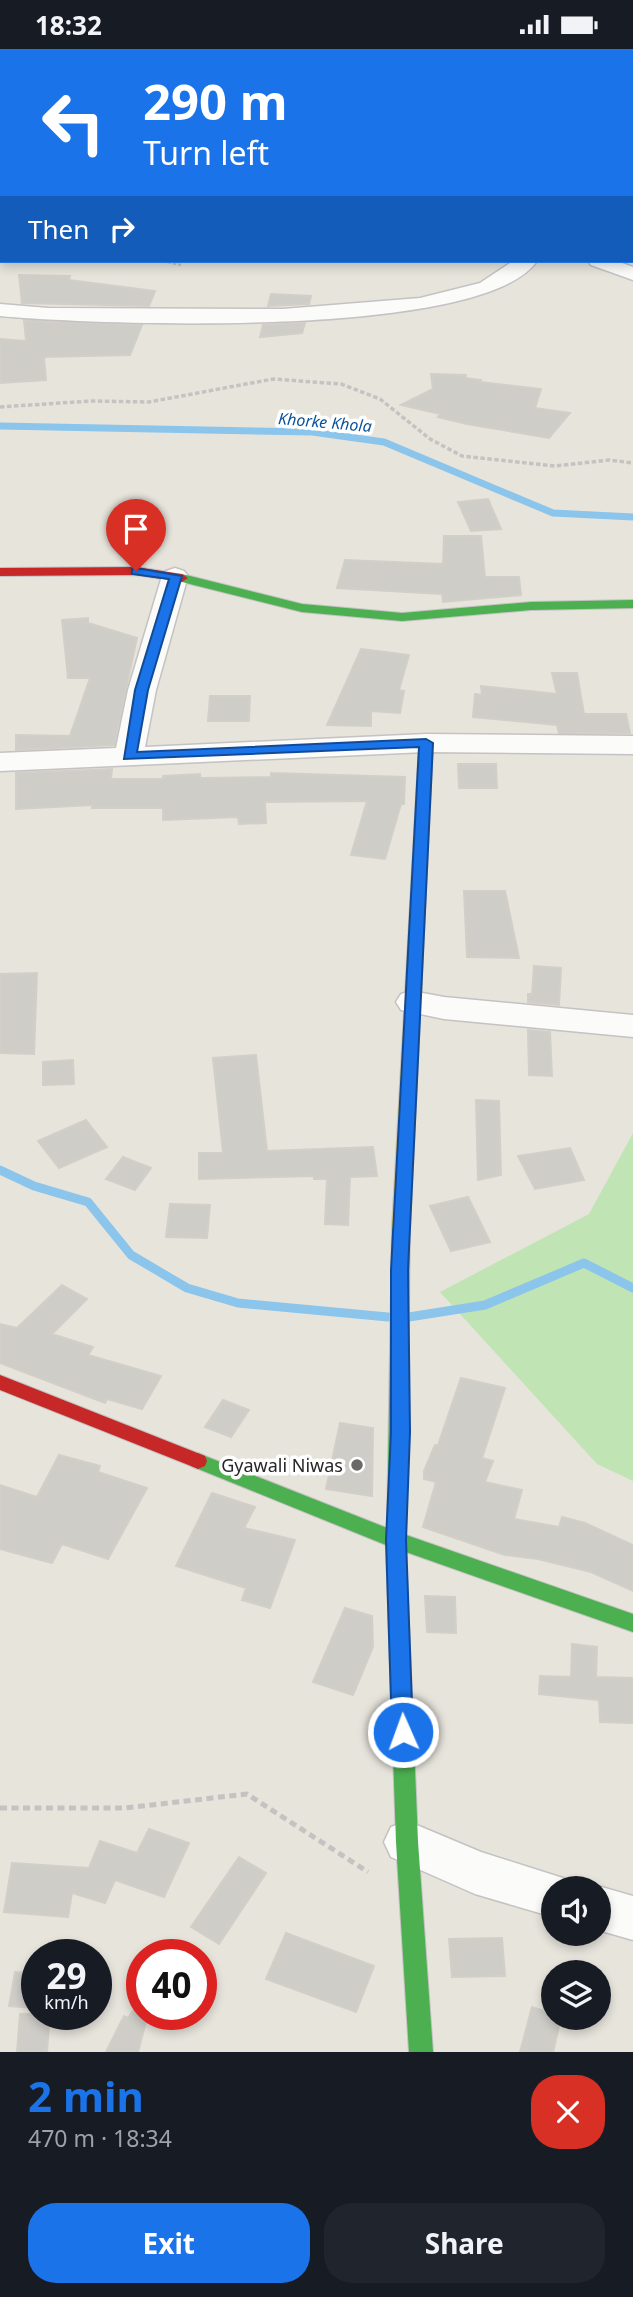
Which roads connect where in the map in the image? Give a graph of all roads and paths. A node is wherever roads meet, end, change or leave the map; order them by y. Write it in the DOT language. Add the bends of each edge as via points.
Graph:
graph roads {
  1 [pos="172,263"];
  2 [pos="524,263"];
  3 [pos="603,263"];
  4 [pos="181,265"];
  5 [pos="633,274"];
  6 [pos="0,310"];
  7 [pos="0,407"];
  8 [pos="633,463"];
  9 [pos="0,572"];
  10 [pos="176,576"];
  11 [pos="633,604"];
  12 [pos="426,743"];
  13 [pos="633,745"];
  14 [pos="129,757"];
  15 [pos="0,762"];
  16 [pos="412,1002"];
  17 [pos="633,1026"];
  18 [pos="0,1382"];
  19 [pos="396,1540"];
  20 [pos="633,1623"];
  21 [pos="0,1808"];
  22 [pos="407,1842"];
  23 [pos="541,1891"];
  24 [pos="611,1912"];
  25 [pos="633,1919"];
  26 [pos="421,2052"];
  1 -- 4 [label="path"];
  2 -- 6 [label="street" via="488,287 419,304 283,315"];
  3 -- 5 [label="street"];
  7 -- 8 [label="path" via="149,402 273,379 341,384 380,399 429,439 462,456 555,465 609,460"];
  9 -- 10 [label="street" via="136,571"];
  10 -- 11 [label="street" via="302,608 402,617 531,606"];
  10 -- 14 [label="street" via="142,690"];
  12 -- 13 [label="street"];
  12 -- 14 [label="street"];
  12 -- 16 [label="street"];
  14 -- 15 [label="street"];
  16 -- 17 [label="street"];
  16 -- 19 [label="street" via="399,1270 401,1407"];
  18 -- 19 [label="street"];
  19 -- 20 [label="street"];
  19 -- 22 [label="street"];
  21 -- 22 [label="path" via="125,1808 247,1794 373,1875"];
  22 -- 23 [label="street" via="475,1872"];
  22 -- 26 [label="street"];
  24 -- 25 [label="street"];
}
